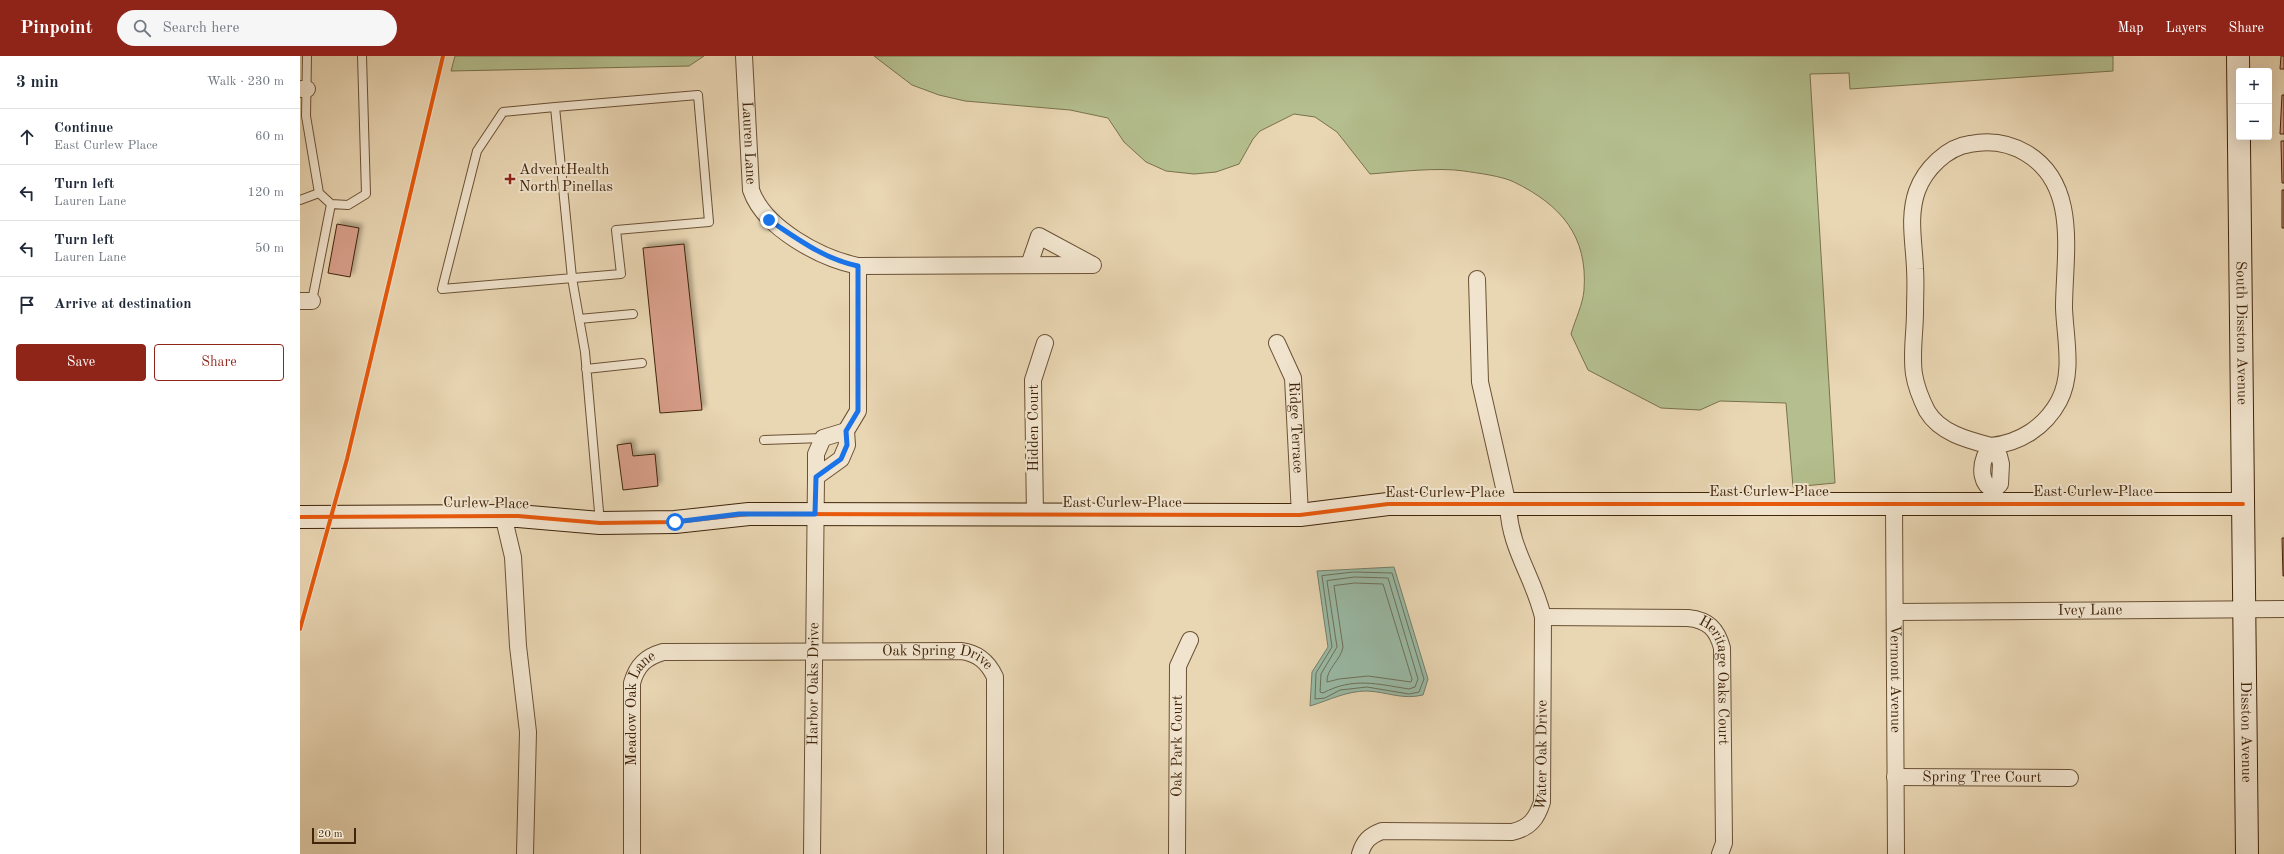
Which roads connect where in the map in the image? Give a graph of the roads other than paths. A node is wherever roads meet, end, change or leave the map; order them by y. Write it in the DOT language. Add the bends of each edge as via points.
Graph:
graph roads {
  1 [pos="307,56"];
  2 [pos="362,56"];
  3 [pos="744,56"];
  4 [pos="2238,56"];
  5 [pos="303,89"];
  6 [pos="555,107"];
  7 [pos="318,193"];
  8 [pos="300,200"];
  9 [pos="331,204"];
  10 [pos="1029,265"];
  11 [pos="858,266"];
  12 [pos="572,278"];
  13 [pos="1477,279"];
  14 [pos="306,301"];
  15 [pos="633,314"];
  16 [pos="579,319"];
  17 [pos="1045,343"];
  18 [pos="1277,343"];
  19 [pos="642,363"];
  20 [pos="586,369"];
  21 [pos="846,431"];
  22 [pos="823,438"];
  23 [pos="764,440"];
  24 [pos="1991,450"];
  25 [pos="816,477"];
  26 [pos="1994,497"];
  27 [pos="1894,504"];
  28 [pos="2244,504"];
  29 [pos="1508,505"];
  30 [pos="815,514"];
  31 [pos="1035,515"];
  32 [pos="1300,515"];
  33 [pos="503,516"];
  34 [pos="300,517"];
  35 [pos="600,523"];
  36 [pos="2284,609"];
  37 [pos="2244,610"];
  38 [pos="1895,612"];
  39 [pos="1543,617"];
  40 [pos="1190,640"];
  41 [pos="813,652"];
  42 [pos="1895,777"];
  43 [pos="2070,778"];
  44 [pos="526,854"];
  45 [pos="632,854"];
  46 [pos="812,854"];
  47 [pos="995,854"];
  48 [pos="1178,854"];
  49 [pos="1360,854"];
  50 [pos="1720,854"];
  51 [pos="1896,854"];
  52 [pos="2247,854"];
  1 -- 5 [label="lane"];
  2 -- 9 [label="lane" via="366,194 348,205"];
  3 -- 11 [label="street, Lauren Lane" via="751,190 756,203 769,220 820,254"];
  4 -- 28 [label="street, South Disston Avenue"];
  5 -- 7 [label="lane"];
  6 -- 12 [label="lane"];
  6 -- 12 [label="lane" via="503,112 476,151 442,289"];
  6 -- 12 [label="lane" via="698,94 709,222 616,230 621,274"];
  7 -- 8 [label="lane"];
  7 -- 9 [label="lane"];
  9 -- 14 [label="lane"];
  10 -- 11 [label="street, Lauren Lane"];
  11 -- 21 [label="street" via="858,411"];
  12 -- 16 [label="lane"];
  13 -- 29 [label="street, Water Oak Drive" via="1480,382"];
  15 -- 16 [label="lane"];
  16 -- 20 [label="lane"];
  17 -- 31 [label="street, Hidden Court" via="1033,380"];
  18 -- 32 [label="street, Ridge Terrace" via="1293,378"];
  19 -- 20 [label="lane"];
  20 -- 35 [label="lane"];
  21 -- 22 [label="street"];
  21 -- 25 [label="street" via="847,445 841,459"];
  22 -- 23 [label="lane"];
  22 -- 25 [label="street" via="816,454"];
  24 -- 24 [label="street" via="2031,433 2048,417 2060,400 2065,385 2067,361 2064,312 2065,234 2061,196 2049,175 2032,157 2019,149 1988,142 1957,146 1936,162 1918,189 1912,219 1915,268 1913,360 1916,386 1933,418 1955,435"];
  24 -- 26 [label="street" via="1999,456 2001,464 2000,484"];
  25 -- 30 [label="street"];
  26 -- 27 [label="street, East Curlew Place"];
  26 -- 28 [label="street, East Curlew Place"];
  27 -- 29 [label="street, East Curlew Place"];
  27 -- 38 [label="street, Vermont Avenue"];
  28 -- 37 [label="street, South Disston Avenue"];
  29 -- 32 [label="street, East Curlew Place" via="1388,504"];
  29 -- 39 [label="street, Water Oak Drive" via="1514,545 1535,589"];
  30 -- 31 [label="street, East Curlew Place"];
  30 -- 35 [label="street, East Curlew Place" via="739,514 675,522"];
  30 -- 41 [label="street, Harbor Oaks Drive"];
  31 -- 32 [label="street, East Curlew Place"];
  33 -- 34 [label="street, Curlew Place"];
  33 -- 35 [label="street, Curlew Place"];
  33 -- 44 [label="street" via="513,557 518,646 528,732"];
  36 -- 37 [label="street, Ivey Lane"];
  37 -- 38 [label="street, Ivey Lane"];
  37 -- 52 [label="street, Disston Avenue"];
  38 -- 42 [label="street, Vermont Avenue"];
  39 -- 49 [label="street, Water Oak Drive" via="1542,802 1533,821 1524,828 1512,832 1382,831 1370,836 1363,844"];
  39 -- 50 [label="street, Heritage Oaks Court" via="1688,618 1704,621 1715,631 1722,648 1724,843"];
  40 -- 48 [label="street, Oak Park Court" via="1178,666"];
  41 -- 45 [label="street, Meadow Oak Lane" via="663,652 642,663 632,683"];
  41 -- 46 [label="street, Harbor Oaks Drive"];
  41 -- 47 [label="street, Oak Spring Drive" via="961,651 972,652 988,663 995,677"];
  42 -- 43 [label="street, Spring Tree Court"];
  42 -- 51 [label="street, Vermont Avenue"];
}
